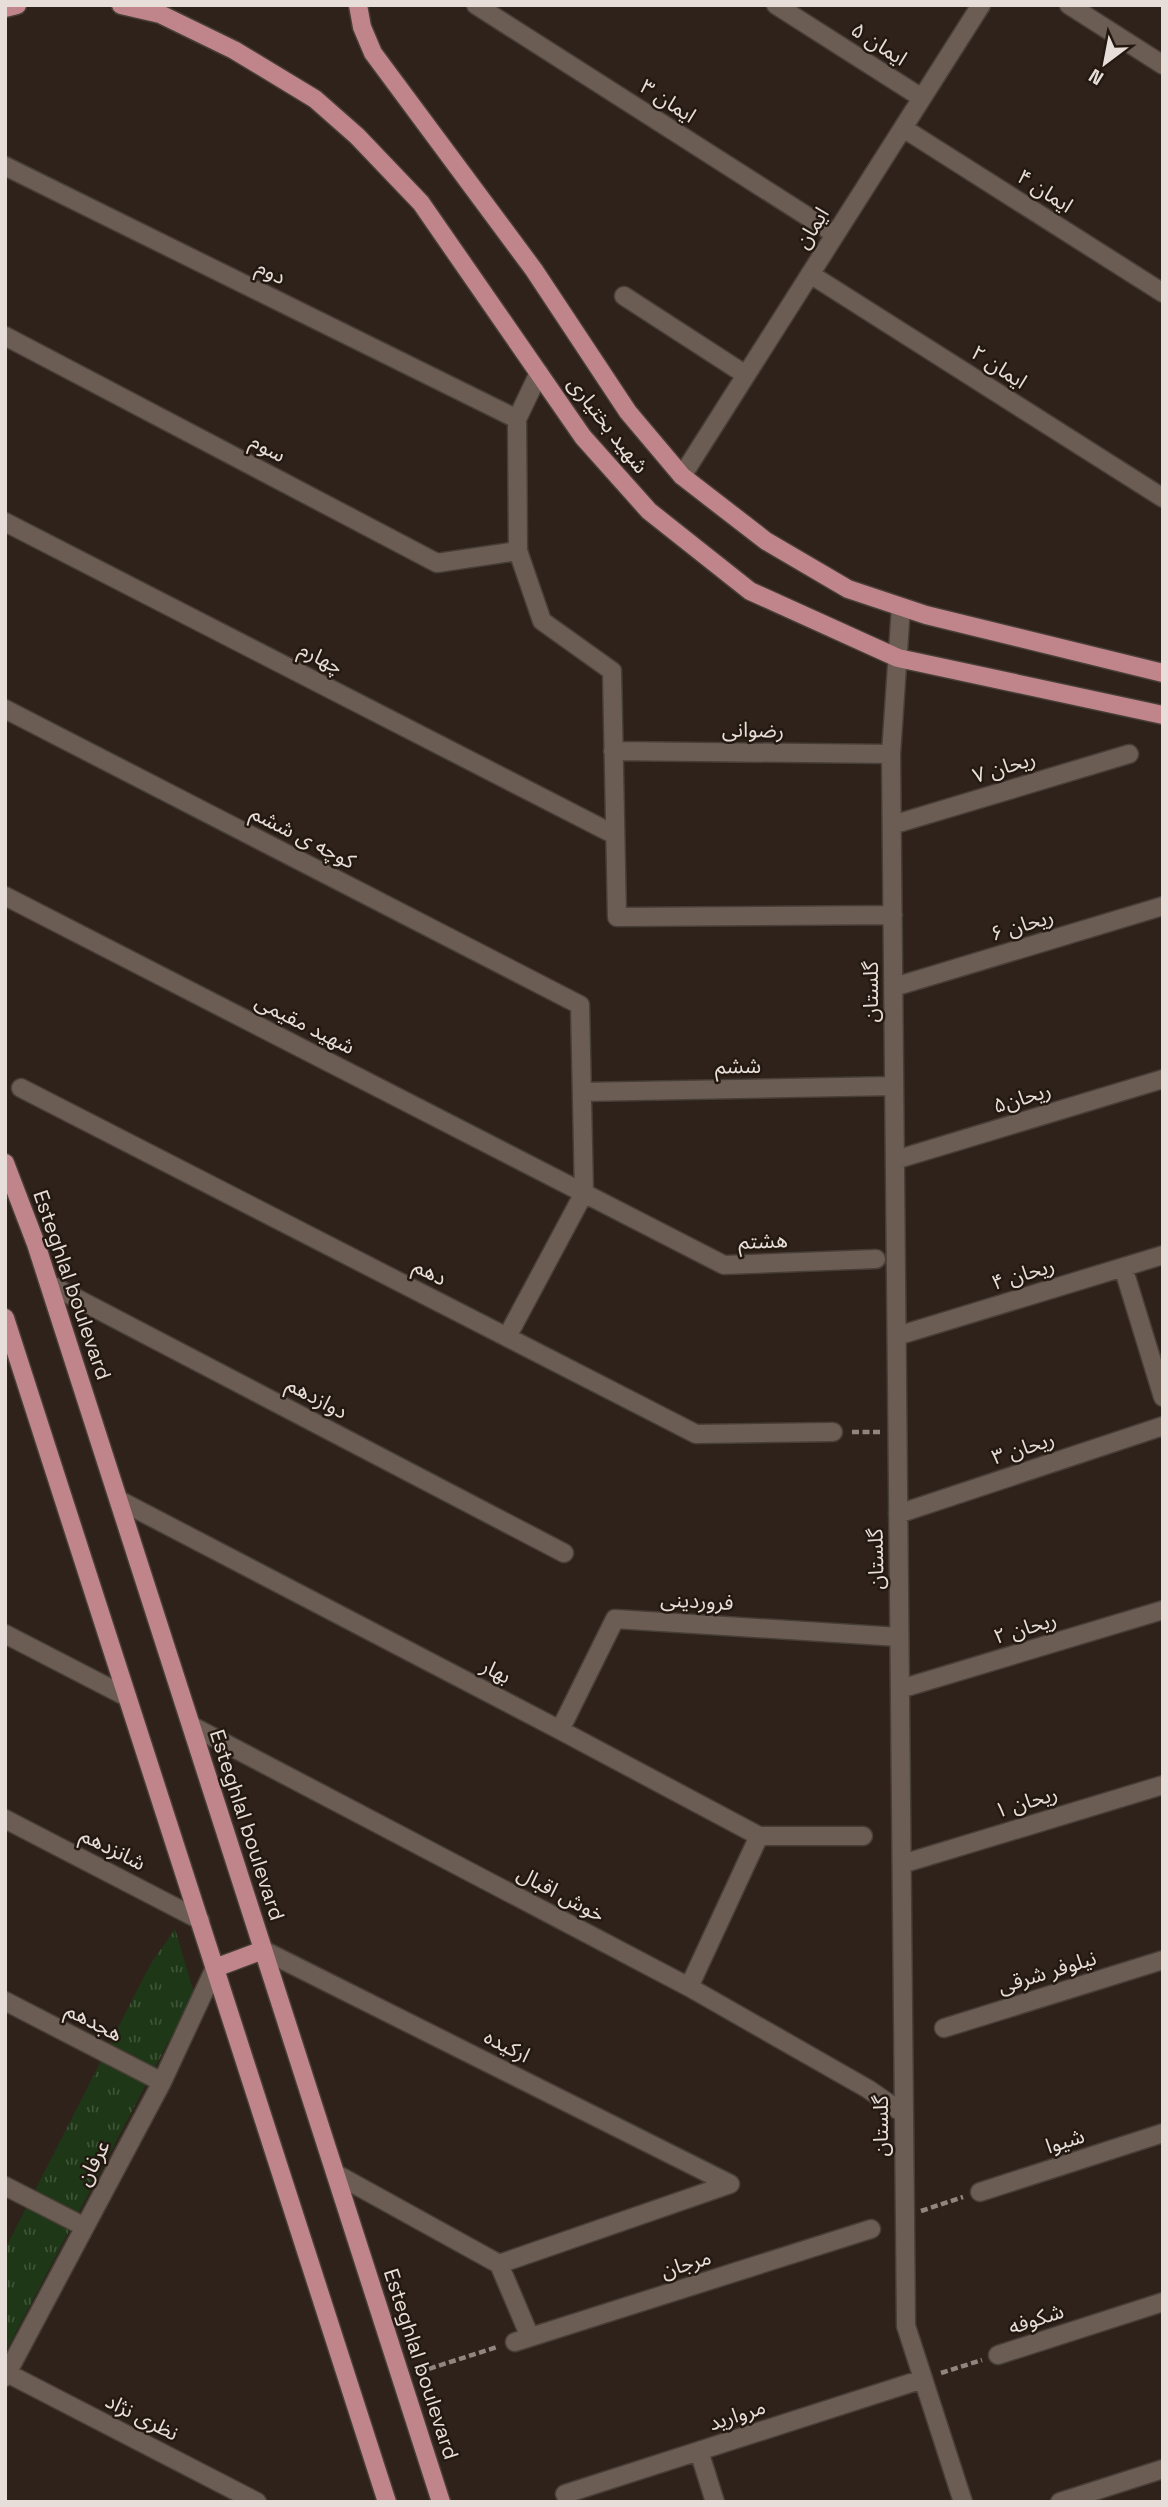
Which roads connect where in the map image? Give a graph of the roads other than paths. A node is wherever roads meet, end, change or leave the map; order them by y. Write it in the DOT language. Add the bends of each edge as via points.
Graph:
graph roads {
  1 [pos="17,5"];
  2 [pos="121,5"];
  3 [pos="358,5"];
  4 [pos="476,5"];
  5 [pos="776,5"];
  6 [pos="981,5"];
  7 [pos="1069,5"];
  8 [pos="5,8"];
  9 [pos="1163,65"];
  10 [pos="922,98"];
  11 [pos="903,128"];
  12 [pos="5,166"];
  13 [pos="835,234"];
  14 [pos="810,274"];
  15 [pos="1163,293"];
  16 [pos="624,296"];
  17 [pos="5,335"];
  18 [pos="539,373"];
  19 [pos="746,374"];
  20 [pos="517,419"];
  21 [pos="682,476"];
  22 [pos="1163,498"];
  23 [pos="5,522"];
  24 [pos="518,551"];
  25 [pos="901,607"];
  26 [pos="898,657"];
  27 [pos="1163,673"];
  28 [pos="5,709"];
  29 [pos="1163,715"];
  30 [pos="613,751"];
  31 [pos="891,754"];
  32 [pos="1129,754"];
  33 [pos="892,825"];
  34 [pos="615,835"];
  35 [pos="5,896"];
  36 [pos="1163,906"];
  37 [pos="893,915"];
  38 [pos="894,987"];
  39 [pos="1163,1079"];
  40 [pos="894,1086"];
  41 [pos="21,1088"];
  42 [pos="582,1092"];
  43 [pos="895,1160"];
  44 [pos="5,1163"];
  45 [pos="584,1193"];
  46 [pos="1163,1255"];
  47 [pos="876,1259"];
  48 [pos="1123,1267"];
  49 [pos="49,1284"];
  50 [pos="5,1318"];
  51 [pos="897,1336"];
  52 [pos="507,1337"];
  53 [pos="1163,1397"];
  54 [pos="1163,1426"];
  55 [pos="833,1432"];
  56 [pos="119,1500"];
  57 [pos="898,1514"];
  58 [pos="564,1553"];
  59 [pos="1163,1610"];
  60 [pos="5,1633"];
  61 [pos="899,1637"];
  62 [pos="900,1689"];
  63 [pos="127,1697"];
  64 [pos="191,1726"];
  65 [pos="560,1730"];
  66 [pos="1163,1784"];
  67 [pos="5,1819"];
  68 [pos="759,1836"];
  69 [pos="863,1836"];
  70 [pos="902,1864"];
  71 [pos="200,1920"];
  72 [pos="263,1950"];
  73 [pos="1163,1960"];
  74 [pos="215,1968"];
  75 [pos="689,1987"];
  76 [pos="5,2001"];
  77 [pos="944,2028"];
  78 [pos="162,2082"];
  79 [pos="904,2114"];
  80 [pos="1163,2133"];
  81 [pos="336,2174"];
  82 [pos="5,2186"];
  83 [pos="980,2192"];
  84 [pos="85,2227"];
  85 [pos="871,2230"];
  86 [pos="499,2263"];
  87 [pos="1163,2302"];
  88 [pos="998,2355"];
  89 [pos="6,2374"];
  90 [pos="923,2379"];
  91 [pos="699,2451"];
  92 [pos="1163,2469"];
  93 [pos="565,2494"];
  94 [pos="257,2502"];
  95 [pos="387,2502"];
  96 [pos="441,2502"];
  97 [pos="715,2502"];
  98 [pos="963,2502"];
  99 [pos="1060,2502"];
  1 -- 8 [label="main road"];
  2 -- 18 [label="main road, شهید بختیاری" via="160,14 234,50 315,99 421,203"];
  3 -- 21 [label="main road, شهید بختیاری" via="373,53 534,270 628,412"];
  4 -- 13 [label="street, ایمان ۳"];
  5 -- 10 [label="street, ایمان ۵"];
  6 -- 10 [label="street, ایمان"];
  7 -- 9 [label="street"];
  10 -- 11 [label="street, ایمان"];
  11 -- 13 [label="street, ایمان"];
  11 -- 15 [label="street, ایمان ۴"];
  12 -- 20 [label="street, دوم"];
  13 -- 14 [label="street, ایمان"];
  14 -- 19 [label="street, ایمان"];
  14 -- 22 [label="street, ایمان ۲"];
  16 -- 19 [label="street"];
  17 -- 24 [label="street, سوم" via="437,564"];
  18 -- 20 [label="street"];
  18 -- 26 [label="main road, شهید بختیاری" via="583,437 649,512 750,590"];
  19 -- 21 [label="street, ایمان"];
  20 -- 24 [label="street"];
  21 -- 25 [label="main road, شهید بختیاری" via="766,541 848,589"];
  23 -- 34 [label="street, چهارم"];
  24 -- 30 [label="street" via="542,621 612,671"];
  25 -- 26 [label="street, گلستان"];
  25 -- 27 [label="main road, شهید بختیاری"];
  26 -- 29 [label="main road, شهید بختیاری"];
  26 -- 31 [label="street, گلستان"];
  28 -- 42 [label="street, کوچه ی ششم" via="580,1005"];
  30 -- 31 [label="street, رضوانی"];
  30 -- 34 [label="street"];
  31 -- 33 [label="street, گلستان"];
  32 -- 33 [label="street, ریحان ۷"];
  33 -- 37 [label="street, گلستان"];
  34 -- 37 [label="street" via="617,917"];
  35 -- 45 [label="street, شهید مقیمی"];
  36 -- 38 [label="street, ریحان ۶"];
  37 -- 38 [label="street, گلستان"];
  38 -- 40 [label="street, گلستان"];
  39 -- 43 [label="street, ریحان۵"];
  40 -- 42 [label="street, ششم"];
  40 -- 43 [label="street, گلستان"];
  41 -- 52 [label="street, دهم"];
  42 -- 45 [label="street"];
  43 -- 51 [label="street, گلستان"];
  44 -- 49 [label="main road, Esteghlal boulevard"];
  45 -- 47 [label="street, هشتم" via="724,1265"];
  45 -- 52 [label="street"];
  46 -- 48 [label="street, ریحان ۴"];
  48 -- 51 [label="street, ریحان ۴"];
  48 -- 53 [label="street"];
  49 -- 56 [label="main road, Esteghlal boulevard"];
  49 -- 58 [label="street, دوازدهم"];
  50 -- 63 [label="main road"];
  51 -- 57 [label="street, گلستان"];
  52 -- 55 [label="street, دهم" via="696,1434"];
  54 -- 57 [label="street, ریحان ۳"];
  56 -- 64 [label="main road, Esteghlal boulevard"];
  56 -- 65 [label="street, بهار"];
  57 -- 61 [label="street, گلستان"];
  59 -- 62 [label="street, ریحان ۲"];
  60 -- 63 [label="street"];
  61 -- 62 [label="street, گلستان"];
  61 -- 65 [label="street, فروردینی" via="615,1619"];
  62 -- 70 [label="street, گلستان"];
  63 -- 71 [label="main road"];
  64 -- 72 [label="main road, Esteghlal boulevard"];
  64 -- 75 [label="street, خوش اقبال"];
  65 -- 68 [label="street, بهار"];
  66 -- 70 [label="street, ریحان ۱"];
  67 -- 71 [label="street, شانزدهم"];
  68 -- 69 [label="street, بهار"];
  68 -- 75 [label="street"];
  70 -- 79 [label="street, گلستان"];
  71 -- 74 [label="main road"];
  72 -- 74 [label="main road"];
  72 -- 81 [label="main road, Esteghlal boulevard"];
  72 -- 86 [label="street, ارکیده" via="730,2184"];
  73 -- 77 [label="street, نیلوفر شرقی"];
  74 -- 78 [label="street, عرفان"];
  74 -- 95 [label="main road"];
  75 -- 79 [label="street, خوش اقبال"];
  76 -- 78 [label="street, هجدهم"];
  78 -- 84 [label="street, عرفان"];
  79 -- 90 [label="street, گلستان" via="906,2326"];
  80 -- 83 [label="street, شیوا"];
  81 -- 86 [label="street"];
  81 -- 96 [label="main road, Esteghlal boulevard"];
  82 -- 84 [label="street"];
  84 -- 89 [label="street, عرفان"];
  85 -- 86 [label="street, مرجان" via="522,2339"];
  87 -- 88 [label="street, شکوفه"];
  89 -- 94 [label="street, نظری نژاد"];
  90 -- 91 [label="street, مروارید"];
  90 -- 98 [label="street, گلستان"];
  91 -- 93 [label="street, مروارید"];
  91 -- 97 [label="street"];
  92 -- 99 [label="street"];
}
